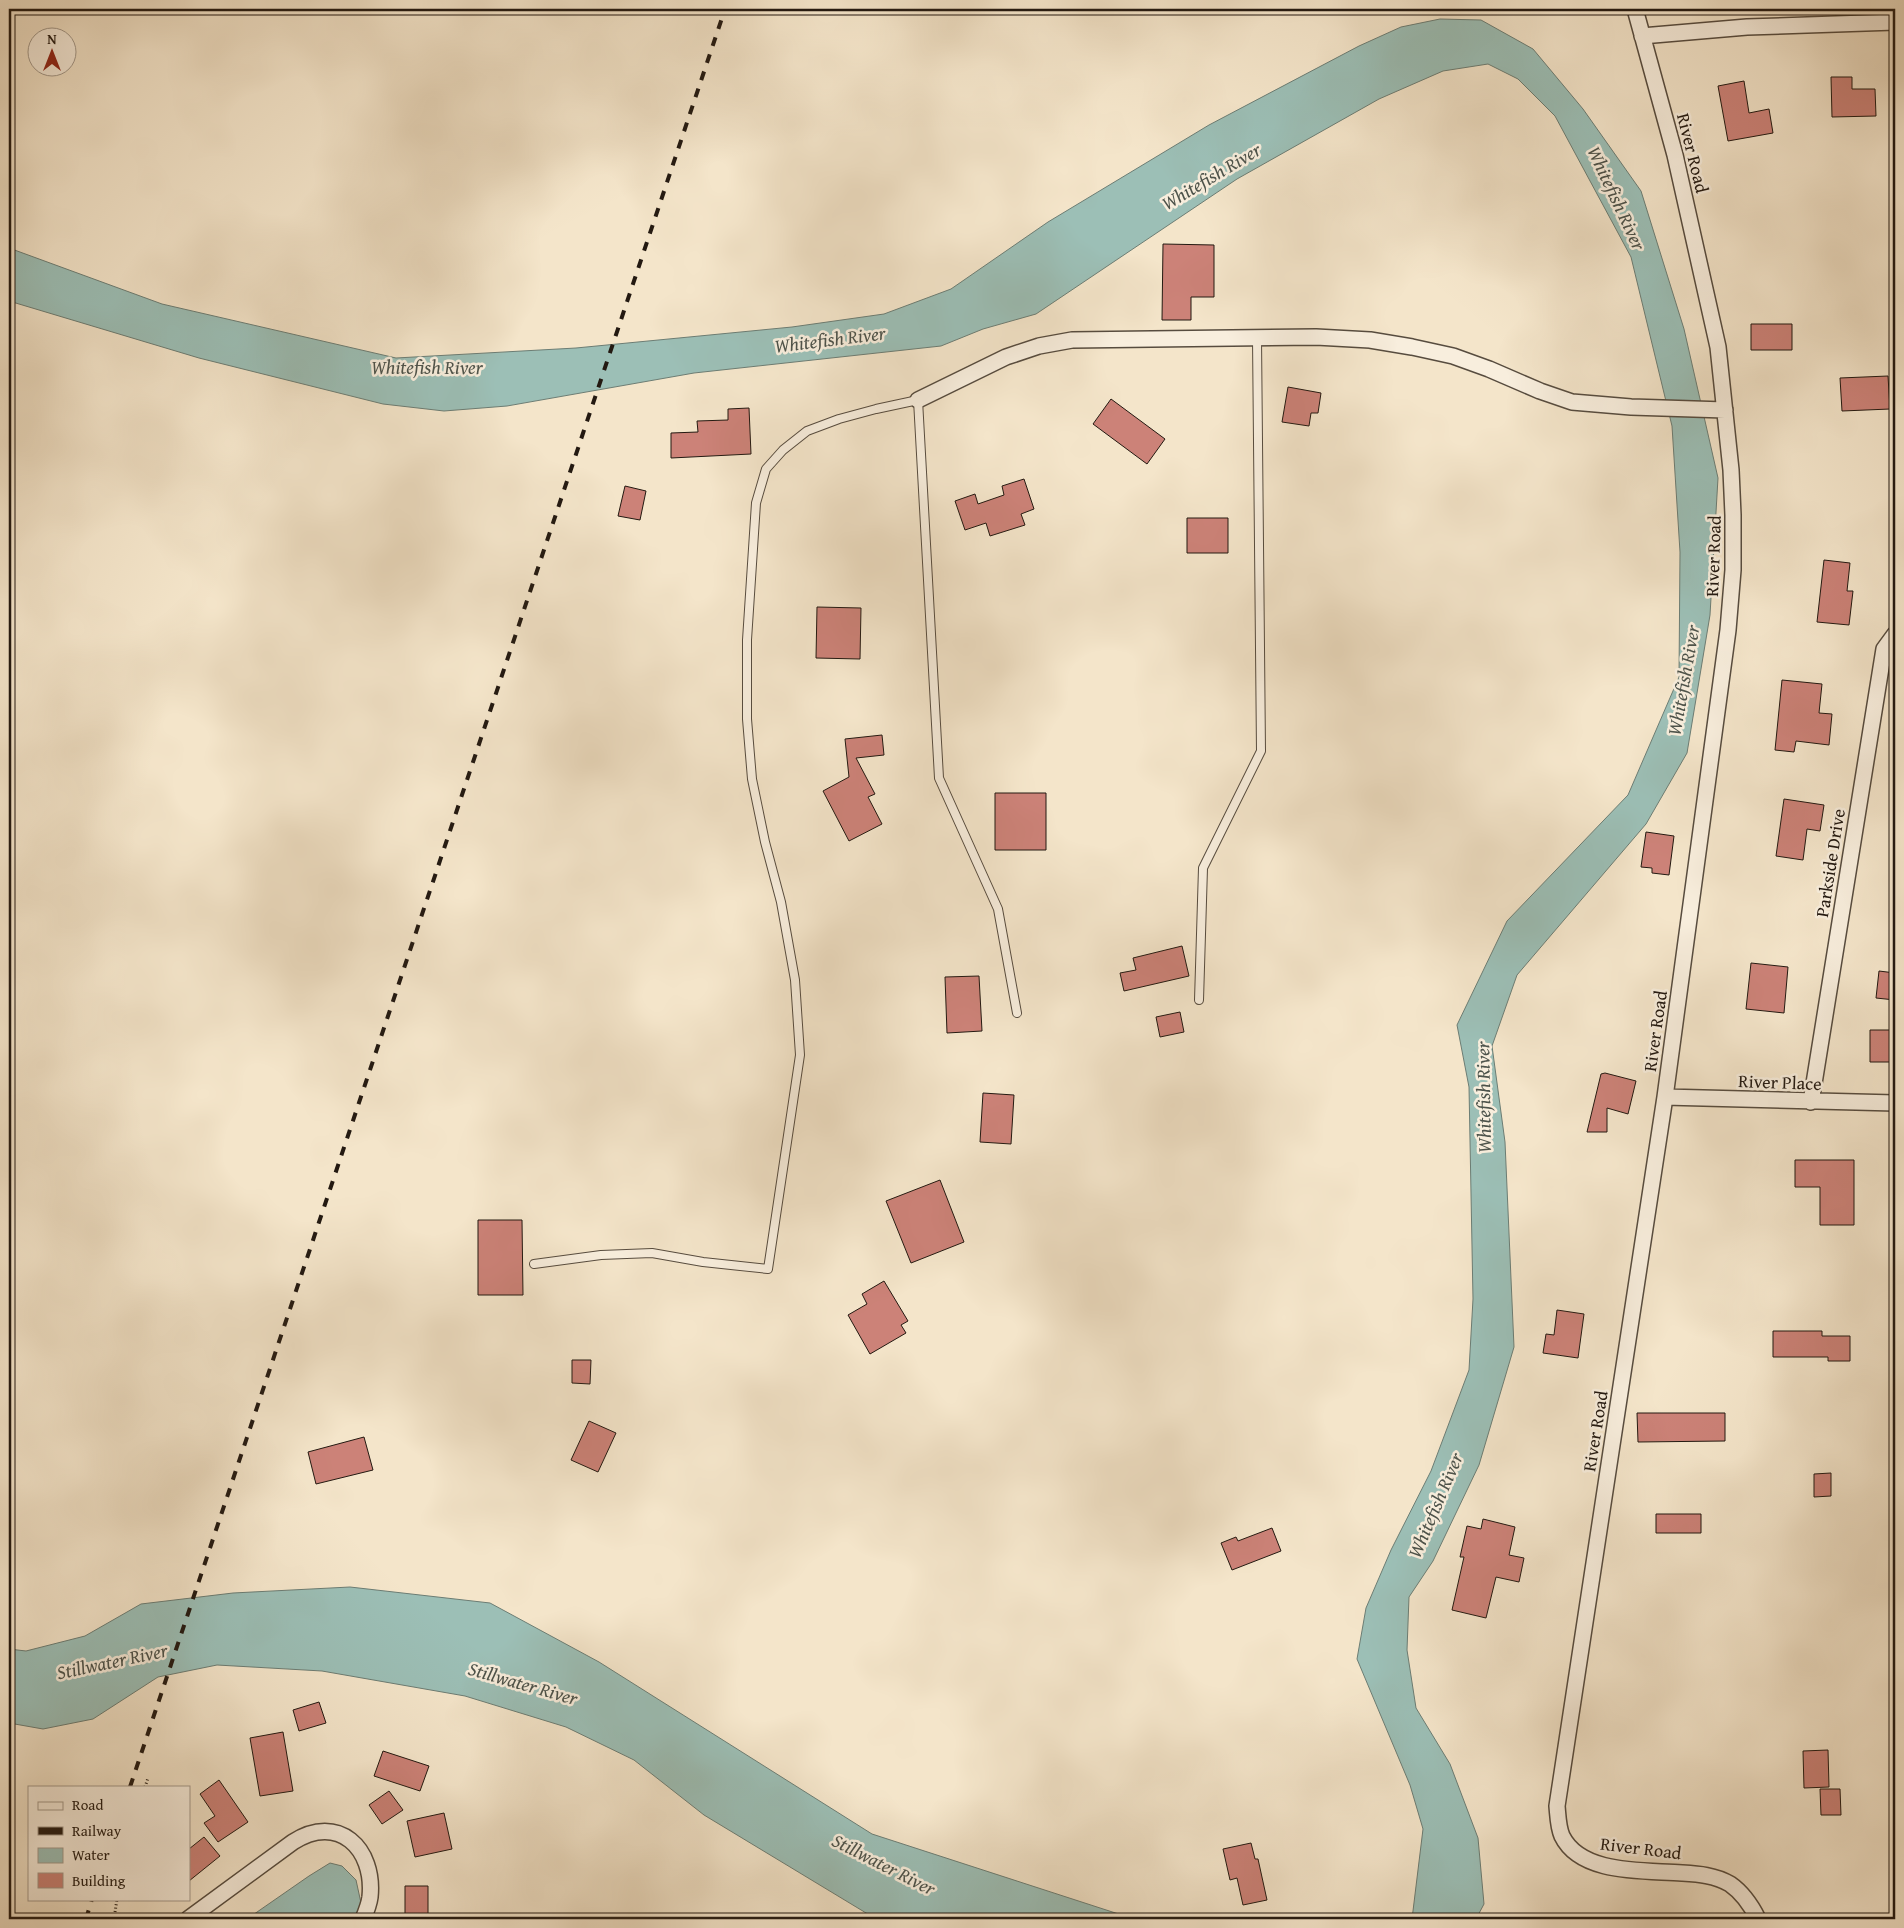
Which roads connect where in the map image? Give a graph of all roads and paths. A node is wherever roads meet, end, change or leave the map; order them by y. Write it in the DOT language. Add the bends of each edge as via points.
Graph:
graph roads {
  1 [pos="1635,9"];
  2 [pos="1895,22"];
  3 [pos="1642,36"];
  4 [pos="1257,338"];
  5 [pos="918,400"];
  6 [pos="1725,410"];
  7 [pos="1895,634"];
  8 [pos="1199,1000"];
  9 [pos="1017,1013"];
  10 [pos="1665,1097"];
  11 [pos="1810,1102"];
  12 [pos="1895,1103"];
  13 [pos="534,1264"];
  14 [pos="148,1778"];
  15 [pos="145,1786"];
  16 [pos="117,1900"];
  17 [pos="114,1919"];
  18 [pos="188,1919"];
  19 [pos="363,1919"];
  20 [pos="1758,1919"];
  1 -- 3 [label="street, River Road"];
  2 -- 3 [label="street" via="1747,27"];
  3 -- 6 [label="street, River Road" via="1698,251 1718,347"];
  4 -- 5 [label="street" via="1072,340 1047,344 1006,357"];
  4 -- 6 [label="street" via="1370,340 1412,347 1480,365 1572,402"];
  4 -- 8 [label="lane" via="1261,751 1203,868"];
  5 -- 9 [label="lane" via="939,778 998,909"];
  5 -- 13 [label="lane" via="876,408 807,431 766,469 756,503 747,640 748,729 752,779 781,902 795,980 800,1055 768,1269 652,1253 601,1255"];
  6 -- 10 [label="street, River Road" via="1733,515 1728,630"];
  7 -- 11 [label="street, Parkside Drive" via="1884,649"];
  10 -- 11 [label="street, River Place"];
  10 -- 20 [label="street, River Road" via="1559,1788 1558,1822 1571,1849 1583,1858 1614,1868 1714,1877 1729,1883 1742,1894"];
  11 -- 12 [label="street, River Place"];
  14 -- 15 [label="path"];
  16 -- 17 [label="path"];
  18 -- 19 [label="street" via="292,1842 310,1833 327,1831 346,1837 364,1859 370,1890"];
}
